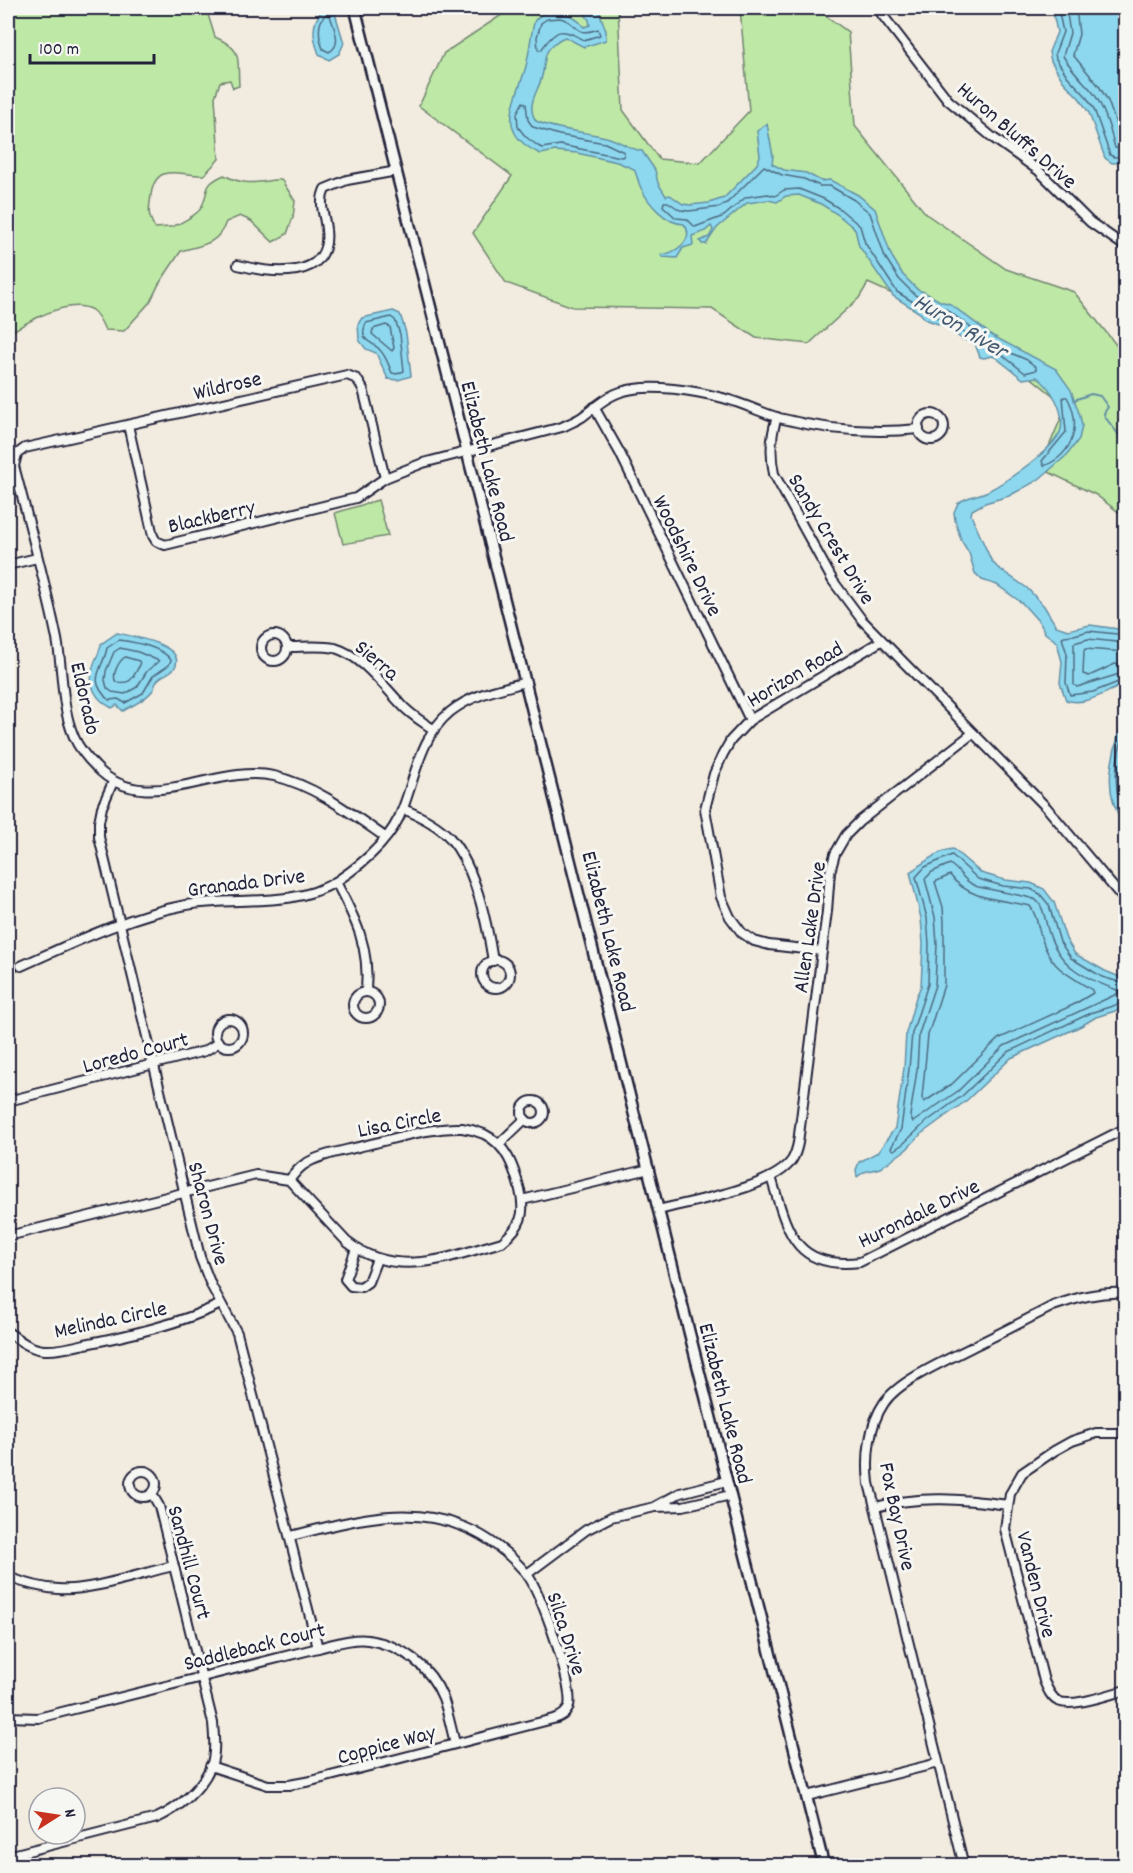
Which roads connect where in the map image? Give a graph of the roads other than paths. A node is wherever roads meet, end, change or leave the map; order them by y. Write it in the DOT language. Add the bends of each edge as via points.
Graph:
graph roads {
  1 [pos="355,8"];
  2 [pos="877,8"];
  3 [pos="396,171"];
  4 [pos="1125,247"];
  5 [pos="238,265"];
  6 [pos="594,407"];
  7 [pos="777,417"];
  8 [pos="128,425"];
  9 [pos="919,429"];
  10 [pos="467,451"];
  11 [pos="14,466"];
  12 [pos="385,478"];
  13 [pos="37,558"];
  14 [pos="8,565"];
  15 [pos="881,641"];
  16 [pos="288,647"];
  17 [pos="526,682"];
  18 [pos="750,720"];
  19 [pos="434,729"];
  20 [pos="972,734"];
  21 [pos="113,782"];
  22 [pos="403,809"];
  23 [pos="385,837"];
  24 [pos="336,882"];
  25 [pos="1125,902"];
  26 [pos="118,923"];
  27 [pos="822,951"];
  28 [pos="493,961"];
  29 [pos="21,966"];
  30 [pos="366,991"];
  31 [pos="218,1043"];
  32 [pos="153,1065"];
  33 [pos="8,1101"];
  34 [pos="525,1119"];
  35 [pos="1125,1128"];
  36 [pos="499,1144"];
  37 [pos="650,1169"];
  38 [pos="771,1178"];
  39 [pos="289,1180"];
  40 [pos="185,1192"];
  41 [pos="522,1200"];
  42 [pos="659,1210"];
  43 [pos="8,1236"];
  44 [pos="356,1249"];
  45 [pos="378,1259"];
  46 [pos="1125,1293"];
  47 [pos="221,1304"];
  48 [pos="8,1332"];
  49 [pos="876,1396"];
  50 [pos="885,1401"];
  51 [pos="1125,1433"];
  52 [pos="727,1481"];
  53 [pos="152,1494"];
  54 [pos="731,1495"];
  55 [pos="1008,1504"];
  56 [pos="655,1507"];
  57 [pos="876,1507"];
  58 [pos="290,1536"];
  59 [pos="173,1566"];
  60 [pos="527,1574"];
  61 [pos="8,1577"];
  62 [pos="318,1648"];
  63 [pos="202,1675"];
  64 [pos="1125,1690"];
  65 [pos="568,1710"];
  66 [pos="8,1717"];
  67 [pos="455,1743"];
  68 [pos="938,1763"];
  69 [pos="210,1766"];
  70 [pos="807,1796"];
  71 [pos="8,1856"];
  72 [pos="824,1866"];
  73 [pos="964,1866"];
  1 -- 3 [label="street, Elizabeth Lake Road"];
  2 -- 4 [label="street, Huron Bluffs Drive" via="948,100 1038,170 1090,222"];
  3 -- 5 [label="street" via="347,180 326,189 322,197 326,248 318,260 284,272"];
  3 -- 10 [label="street, Elizabeth Lake Road"];
  6 -- 7 [label="street" via="624,391 645,388 724,398"];
  6 -- 10 [label="street" via="562,427"];
  6 -- 18 [label="street, Woodshire Drive"];
  7 -- 9 [label="street" via="848,431"];
  7 -- 15 [label="street, Sandy Crest Drive" via="771,433 774,474 833,581"];
  8 -- 11 [label="street, Wildrose" via="14,451"];
  8 -- 12 [label="street, Wildrose" via="346,375 359,376"];
  8 -- 12 [label="street, Blackberry" via="153,536 165,545 356,498"];
  10 -- 12 [label="street"];
  10 -- 17 [label="street, Elizabeth Lake Road"];
  11 -- 13 [label="street, Eldorado"];
  13 -- 14 [label="street"];
  13 -- 21 [label="street, Eldorado" via="57,639 74,736 87,758"];
  15 -- 18 [label="street, Horizon Road"];
  15 -- 20 [label="street, Sandy Crest Drive"];
  16 -- 19 [label="street, Sierra" via="335,648 353,657 400,704"];
  17 -- 19 [label="street, Granada Drive" via="471,698"];
  17 -- 37 [label="street, Elizabeth Lake Road"];
  18 -- 27 [label="street, Horizon Road" via="723,754 705,809 721,897 742,933 754,941"];
  19 -- 22 [label="street, Granada Drive"];
  20 -- 25 [label="street, Sandy Crest Drive" via="1047,808"];
  20 -- 27 [label="street, Allen Lake Drive" via="846,835 830,872"];
  21 -- 23 [label="street, Eldorado" via="150,791 236,774 274,776 312,791"];
  21 -- 26 [label="street, Sharon Drive" via="102,807 99,837"];
  22 -- 23 [label="street, Granada Drive"];
  22 -- 28 [label="street" via="431,822 461,854 480,902"];
  23 -- 24 [label="street, Granada Drive" via="367,859"];
  24 -- 26 [label="street, Granada Drive" via="285,898 188,905"];
  24 -- 30 [label="street" via="354,914 363,941"];
  26 -- 29 [label="street, Granada Drive"];
  26 -- 32 [label="street, Sharon Drive"];
  27 -- 38 [label="street, Allen Lake Drive" via="798,1143 792,1159"];
  31 -- 32 [label="street, Loredo Court" via="205,1051"];
  32 -- 33 [label="street, Loredo Court"];
  32 -- 40 [label="street, Sharon Drive"];
  34 -- 36 [label="street"];
  35 -- 38 [label="street, Hurondale Drive" via="860,1262 828,1261 799,1247 791,1237"];
  36 -- 39 [label="street, Lisa Circle" via="474,1130 437,1130 315,1160 304,1164"];
  36 -- 41 [label="street" via="516,1174"];
  37 -- 41 [label="street"];
  37 -- 42 [label="street, Elizabeth Lake Road"];
  38 -- 42 [label="street"];
  39 -- 40 [label="street" via="256,1175"];
  39 -- 44 [label="street"];
  40 -- 43 [label="street"];
  40 -- 47 [label="street, Sharon Drive" via="204,1269"];
  41 -- 45 [label="street" via="521,1221 502,1242 418,1263"];
  42 -- 52 [label="street, Elizabeth Lake Road"];
  44 -- 45 [label="street"];
  44 -- 45 [label="street" via="346,1271 345,1279 351,1286 361,1287 368,1281"];
  46 -- 50 [label="street, Fox Bay Drive" via="1102,1293 1053,1306 930,1369"];
  47 -- 48 [label="street, Melinda Circle" via="196,1316 64,1348 44,1350 26,1345"];
  47 -- 58 [label="street, Sharon Drive" via="237,1333"];
  49 -- 50 [label="street"];
  50 -- 57 [label="street, Fox Bay Drive" via="868,1453 869,1483"];
  51 -- 55 [label="street, Vanden Drive" via="1096,1433 1054,1451 1022,1473"];
  52 -- 54 [label="street, Elizabeth Lake Road"];
  52 -- 56 [label="street" via="680,1493"];
  53 -- 59 [label="street, Sandhill Court" via="159,1506"];
  54 -- 56 [label="street" via="683,1506"];
  54 -- 70 [label="street, Elizabeth Lake Road"];
  55 -- 57 [label="street" via="916,1498"];
  55 -- 64 [label="street, Vanden Drive" via="1005,1529 1044,1681 1054,1698 1077,1702"];
  56 -- 60 [label="street" via="599,1522"];
  57 -- 68 [label="street, Fox Bay Drive"];
  58 -- 60 [label="street, Silca Drive" via="382,1515 435,1518 465,1527 493,1543"];
  58 -- 62 [label="street, Sharon Drive"];
  59 -- 61 [label="street" via="59,1590"];
  59 -- 63 [label="street, Sandhill Court"];
  60 -- 65 [label="street, Silca Drive" via="554,1634 569,1696"];
  62 -- 63 [label="street, Saddleback Court"];
  62 -- 67 [label="street, Saddleback Court" via="367,1640 393,1646 411,1657 437,1685"];
  63 -- 66 [label="street, Saddleback Court" via="38,1718"];
  63 -- 69 [label="street, Sandhill Court" via="213,1723"];
  65 -- 67 [label="street, Coppice Way" via="562,1717"];
  67 -- 69 [label="street, Coppice Way" via="289,1785 268,1785"];
  68 -- 70 [label="street"];
  68 -- 73 [label="street, Fox Bay Drive"];
  69 -- 71 [label="street, Sandhill Court" via="187,1799 168,1814"];
  70 -- 72 [label="street, Elizabeth Lake Road"];
}
